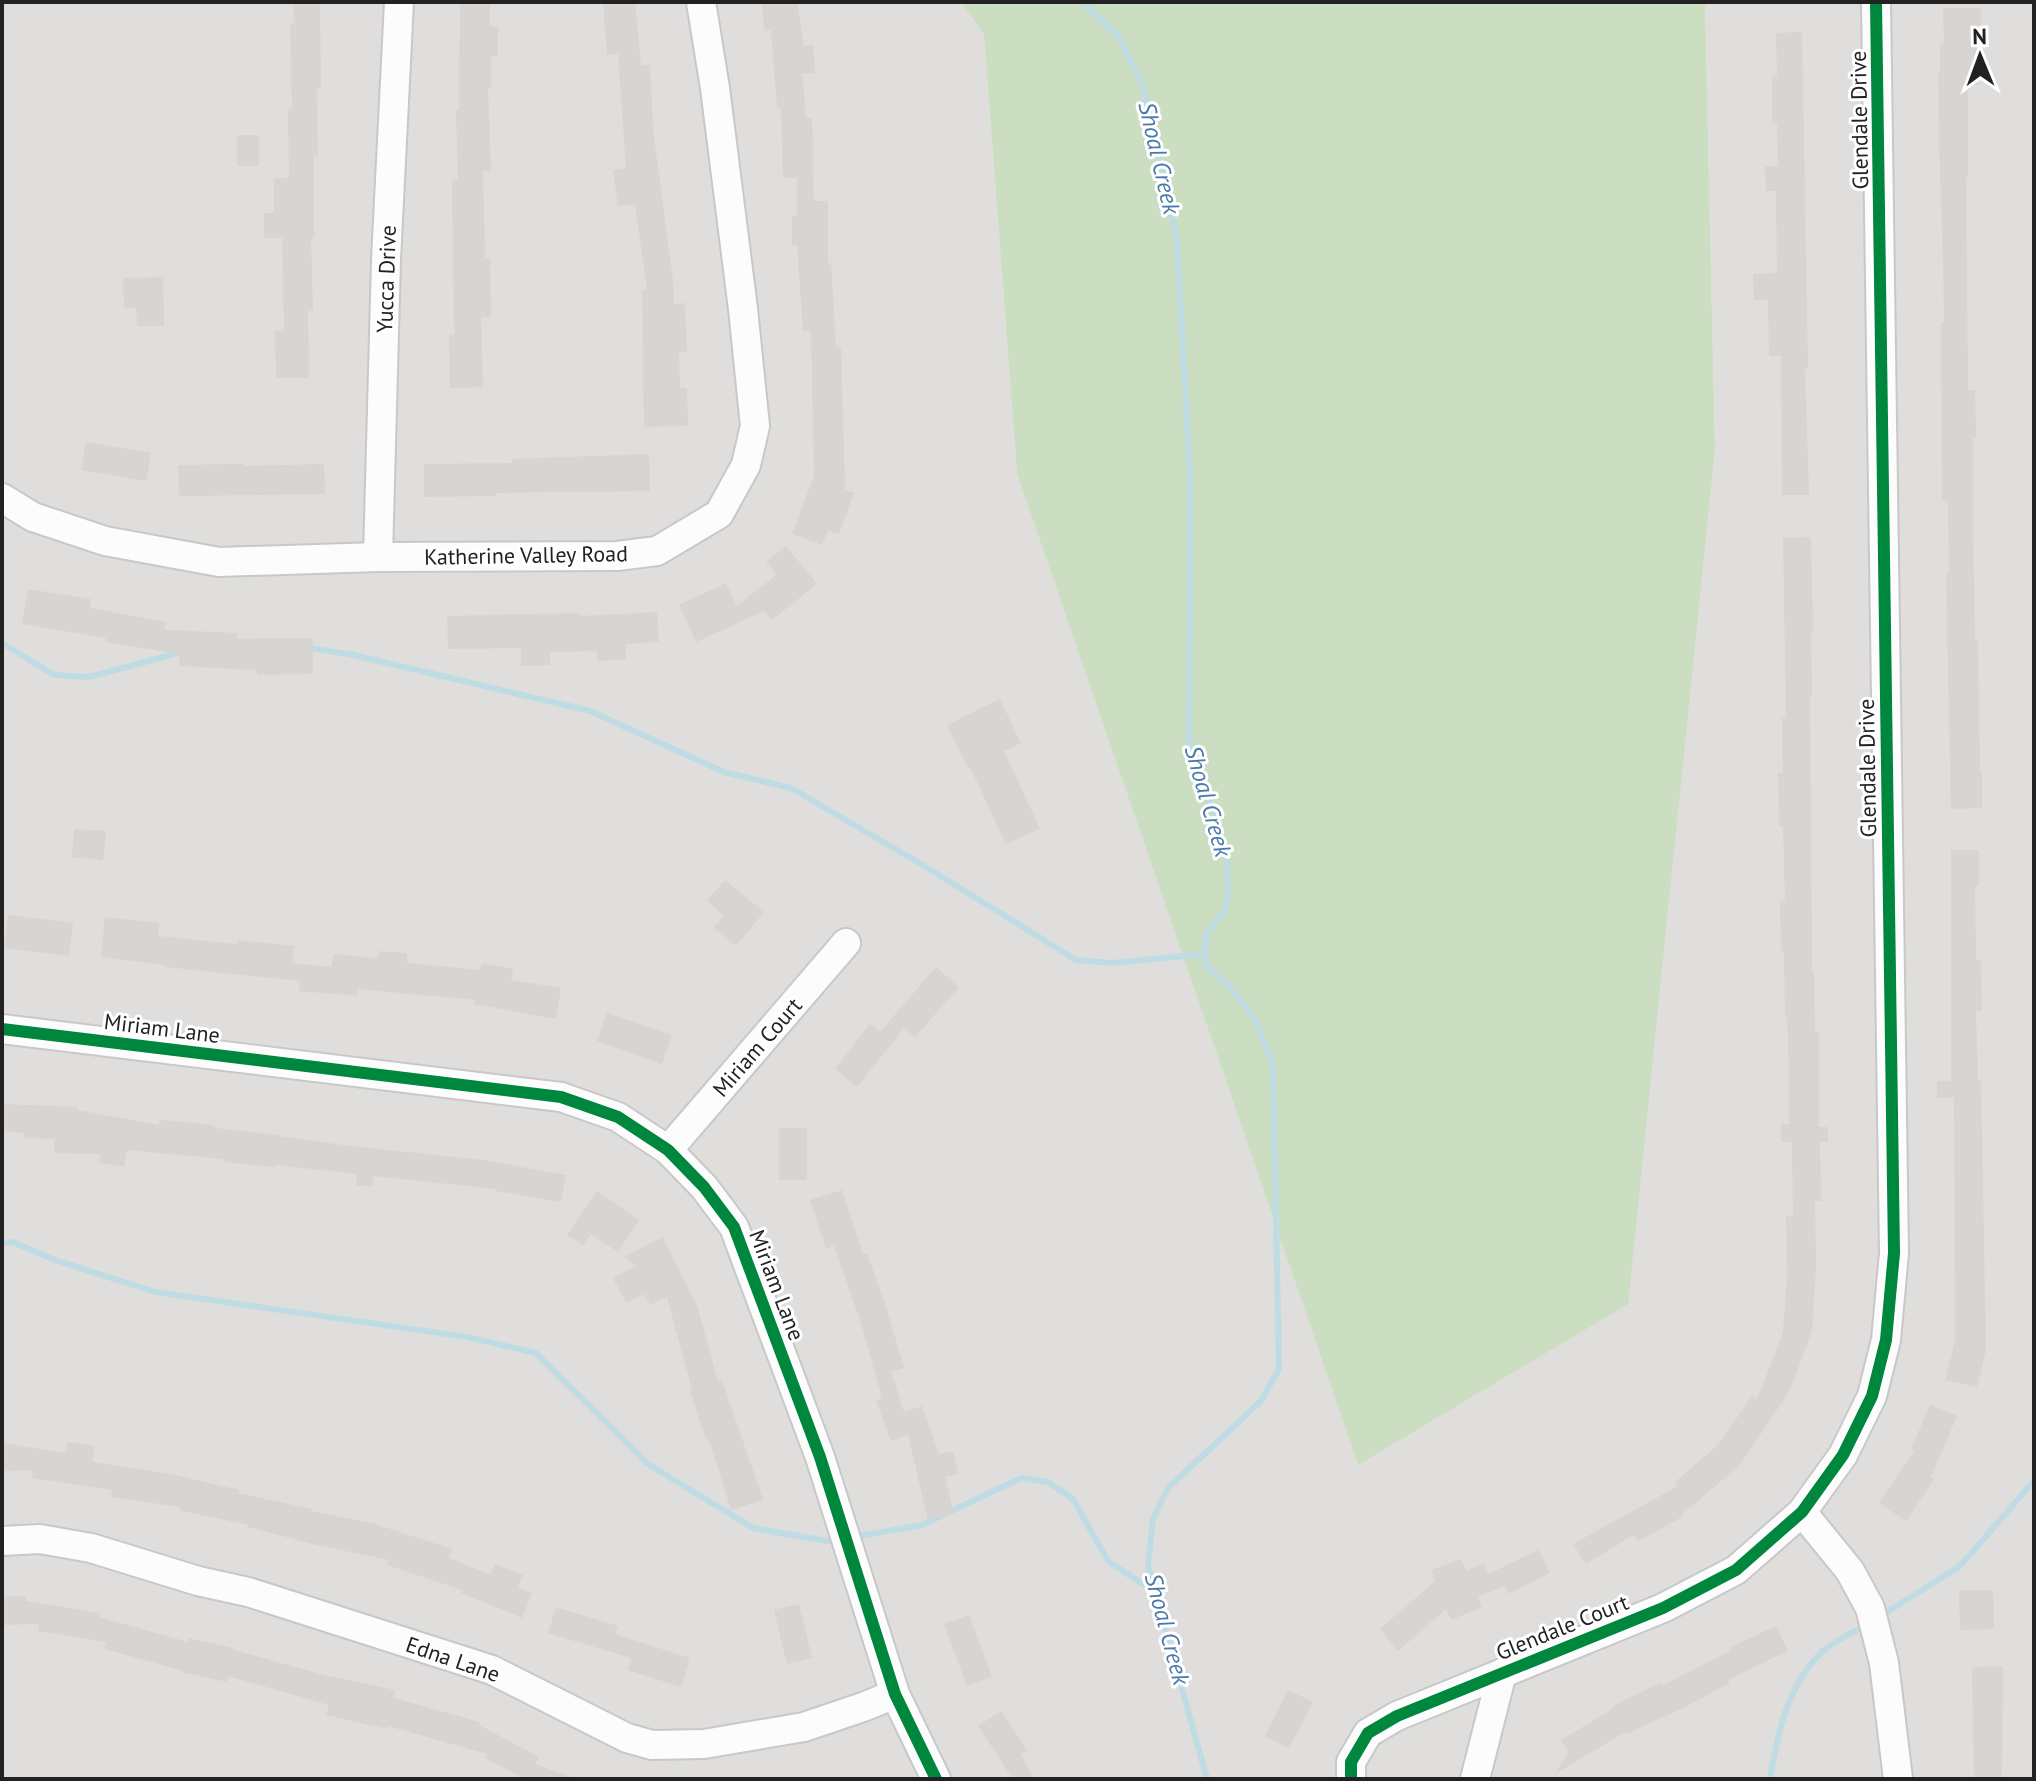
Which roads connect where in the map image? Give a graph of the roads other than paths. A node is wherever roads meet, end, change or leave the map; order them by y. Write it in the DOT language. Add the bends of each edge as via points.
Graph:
graph roads {
  1 [pos="399,2"];
  2 [pos="701,2"];
  3 [pos="1876,2"];
  4 [pos="2,498"];
  5 [pos="378,557"];
  6 [pos="846,943"];
  7 [pos="2,1029"];
  8 [pos="668,1150"];
  9 [pos="1802,1512"];
  10 [pos="2,1541"];
  11 [pos="1502,1673"];
  12 [pos="895,1694"];
  13 [pos="936,1779"];
  14 [pos="1351,1779"];
  15 [pos="1475,1779"];
  16 [pos="1898,1779"];
  1 -- 5 [label="street, Yucca Drive"];
  2 -- 5 [label="street, Katherine Valley Road" via="755,426 746,465 719,514 657,551 617,556"];
  3 -- 9 [label="street, Glendale Drive" via="1894,1253 1886,1340 1872,1396 1843,1455"];
  4 -- 5 [label="street, Katherine Valley Road" via="33,517 105,541 219,562"];
  6 -- 8 [label="street, Miriam Court"];
  7 -- 8 [label="street, Miriam Lane" via="561,1097 618,1117"];
  8 -- 12 [label="street, Miriam Lane" via="734,1227 820,1457"];
  9 -- 11 [label="street, Glendale Court" via="1736,1570 1663,1608"];
  9 -- 16 [label="street" via="1850,1571 1870,1608 1884,1663"];
  10 -- 12 [label="street, Edna Lane" via="40,1539 91,1548 248,1592 492,1670 627,1738 652,1745 704,1744 804,1727"];
  11 -- 14 [label="street, Glendale Court" via="1368,1733 1351,1762"];
  11 -- 15 [label="street, Glendale Court"];
  12 -- 13 [label="street, Miriam Lane"];
}
